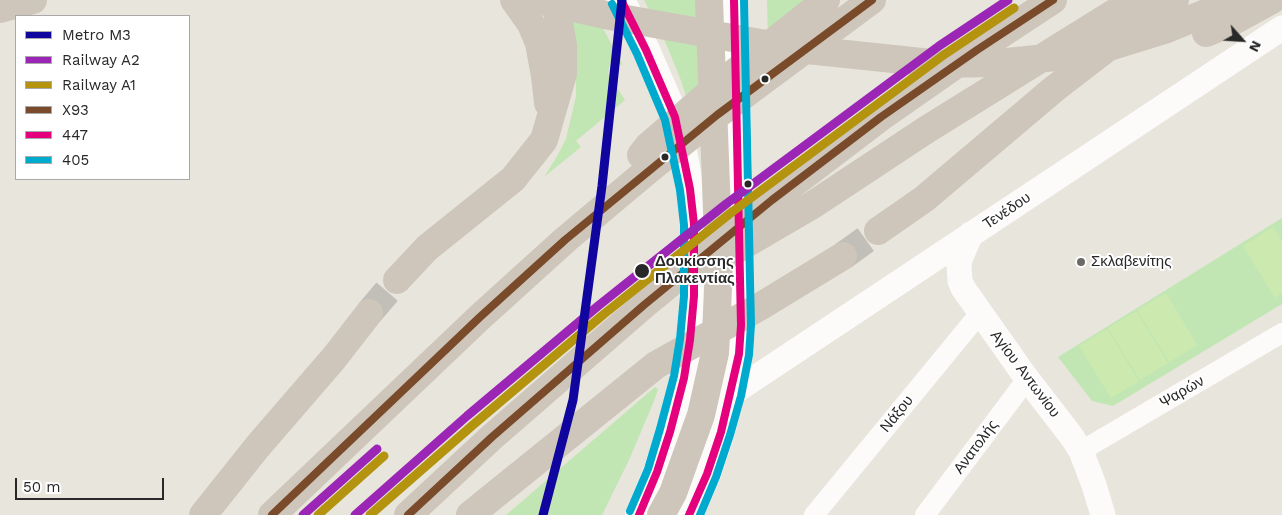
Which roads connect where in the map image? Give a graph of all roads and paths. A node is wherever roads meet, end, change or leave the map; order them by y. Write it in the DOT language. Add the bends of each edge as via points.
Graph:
graph roads {
  1 [pos="33,0"];
  2 [pos="514,0"];
  3 [pos="538,0"];
  4 [pos="556,0"];
  5 [pos="621,0"];
  6 [pos="709,0"];
  7 [pos="734,0"];
  8 [pos="826,0"];
  9 [pos="872,0"];
  10 [pos="1053,0"];
  11 [pos="1135,0"];
  12 [pos="1175,0"];
  13 [pos="1272,0"];
  14 [pos="0,9"];
  15 [pos="1226,10"];
  16 [pos="1282,28"];
  17 [pos="550,125"];
  18 [pos="878,231"];
  19 [pos="971,234"];
  20 [pos="565,240"];
  21 [pos="842,256"];
  22 [pos="397,280"];
  23 [pos="644,305"];
  24 [pos="369,313"];
  25 [pos="980,313"];
  26 [pos="1282,333"];
  27 [pos="1027,379"];
  28 [pos="719,393"];
  29 [pos="1081,451"];
  30 [pos="1096,511"];
  31 [pos="203,515"];
  32 [pos="272,515"];
  33 [pos="408,515"];
  34 [pos="470,515"];
  35 [pos="639,515"];
  36 [pos="661,515"];
  37 [pos="689,515"];
  38 [pos="814,515"];
  39 [pos="925,515"];
  1 -- 14 [label="highway"];
  2 -- 17 [label="highway" via="531,24 539,43"];
  3 -- 15 [label="highway" via="788,48 941,64 1055,57 1112,46"];
  4 -- 17 [label="highway" via="563,45 563,74"];
  5 -- 35 [label="main road" via="675,117 694,224 690,340 677,405 657,472"];
  6 -- 28 [label="highway" via="719,264 716,336"];
  7 -- 28 [label="main road" via="739,354"];
  8 -- 20 [label="highway" via="648,146"];
  9 -- 20 [label="highway" via="717,115"];
  10 -- 23 [label="highway" via="881,117 772,200"];
  11 -- 23 [label="highway" via="811,206"];
  12 -- 18 [label="highway" via="1062,83 924,199"];
  13 -- 15 [label="highway"];
  16 -- 19 [label="street, Τενέδου"];
  17 -- 22 [label="highway" via="544,140 513,179 426,248"];
  19 -- 25 [label="street, Αγίου Αντωνίου" via="960,259 960,275 963,288"];
  19 -- 28 [label="street, Τενέδου"];
  20 -- 32 [label="highway"];
  21 -- 34 [label="highway" via="656,366"];
  23 -- 33 [label="highway"];
  24 -- 31 [label="highway"];
  25 -- 27 [label="street, Αγίου Αντωνίου"];
  25 -- 38 [label="street, Νάξου"];
  26 -- 29 [label="street, Ψαρών"];
  27 -- 29 [label="street, Αγίου Αντωνίου"];
  27 -- 39 [label="street, Ανατολής"];
  28 -- 36 [label="highway"];
  28 -- 37 [label="main road" via="707,474"];
  29 -- 30 [label="street, Αγίου Αντωνίου"];
}
